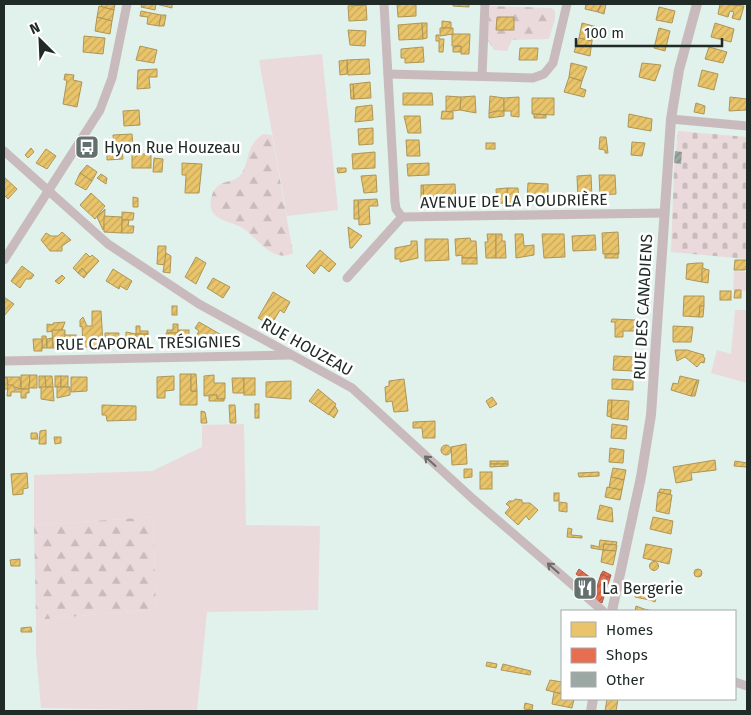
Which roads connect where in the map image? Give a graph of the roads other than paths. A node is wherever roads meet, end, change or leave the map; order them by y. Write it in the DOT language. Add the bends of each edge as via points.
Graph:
graph roads {
  1 [pos="127,4"];
  2 [pos="384,4"];
  3 [pos="485,4"];
  4 [pos="566,4"];
  5 [pos="697,4"];
  6 [pos="388,74"];
  7 [pos="482,76"];
  8 [pos="671,119"];
  9 [pos="747,126"];
  10 [pos="4,151"];
  11 [pos="49,192"];
  12 [pos="663,213"];
  13 [pos="402,217"];
  14 [pos="4,260"];
  15 [pos="347,278"];
  16 [pos="293,355"];
  17 [pos="4,361"];
  18 [pos="601,610"];
  19 [pos="612,610"];
  1 -- 11 [label="street" via="112,78 100,110"];
  2 -- 6 [label="street, AVENUE DE LA POUDRIÈRE"];
  3 -- 7 [label="street"];
  4 -- 7 [label="street" via="552,63 544,74 533,78"];
  5 -- 8 [label="street, RUE DES CANADIENS" via="679,70"];
  6 -- 7 [label="street"];
  6 -- 13 [label="street, AVENUE DE LA POUDRIÈRE" via="395,202"];
  8 -- 9 [label="street"];
  8 -- 12 [label="street, RUE DES CANADIENS"];
  10 -- 11 [label="street, RUE HOUZEAU"];
  11 -- 14 [label="street"];
  11 -- 16 [label="street, RUE HOUZEAU" via="108,244 198,304"];
  12 -- 13 [label="street, AVENUE DE LA POUDRIÈRE"];
  12 -- 19 [label="street, RUE DES CANADIENS" via="651,415"];
  13 -- 15 [label="street"];
  16 -- 17 [label="street, RUE CAPORAL TRÉSIGNIES"];
  18 -- 16 [label="street, RUE HOUZEAU, one-way" via="352,388"];
}
